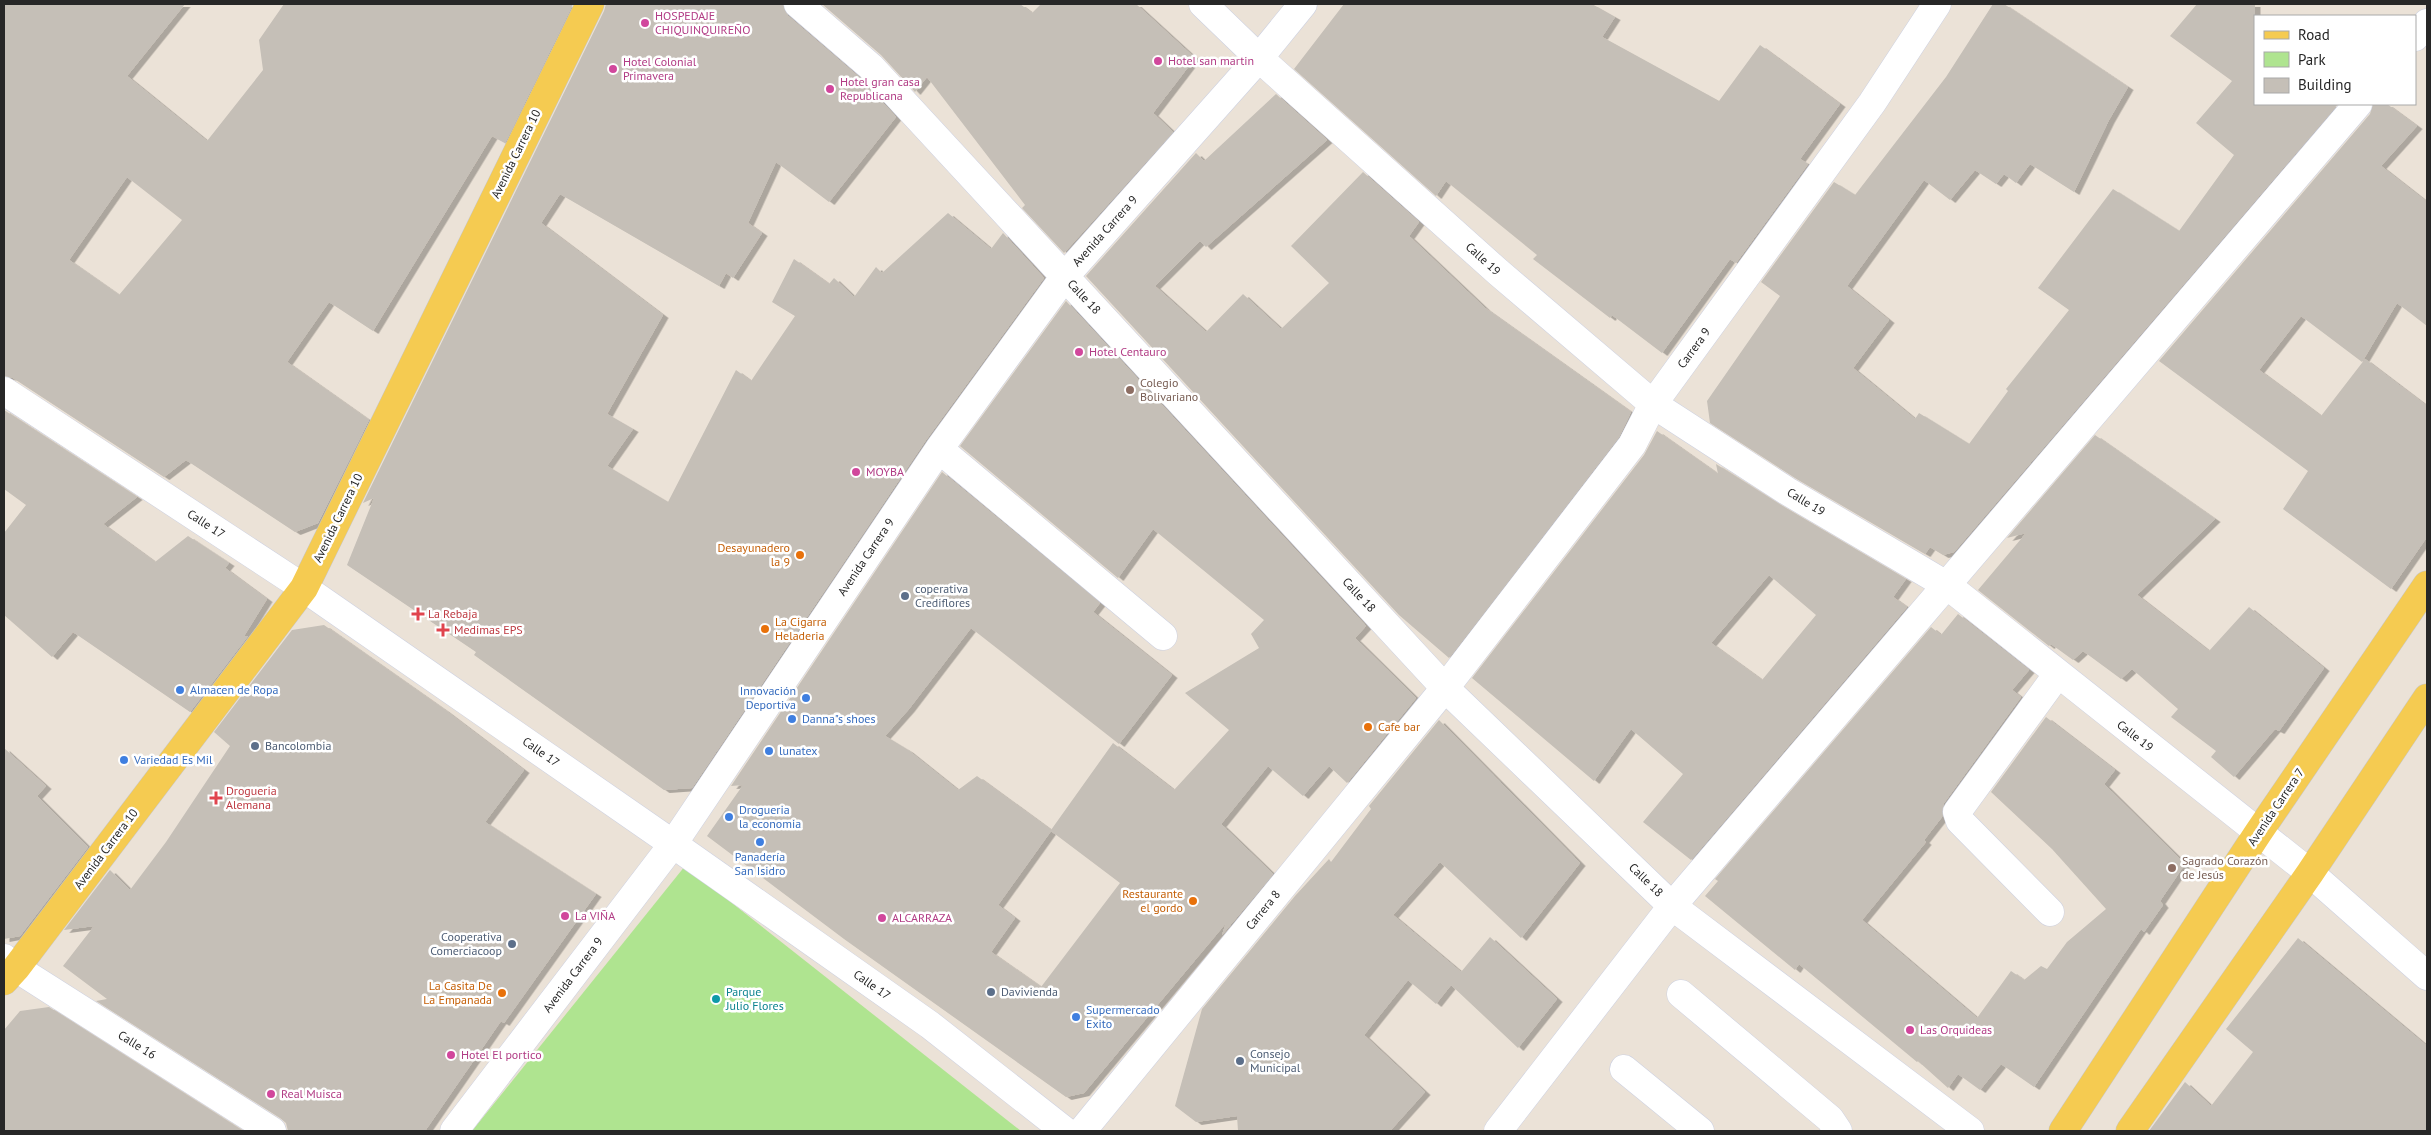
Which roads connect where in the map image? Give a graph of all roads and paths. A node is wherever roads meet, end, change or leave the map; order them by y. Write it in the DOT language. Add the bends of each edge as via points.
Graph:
graph roads {
  1 [pos="590,4"];
  2 [pos="798,4"];
  3 [pos="1203,4"];
  4 [pos="1303,4"];
  5 [pos="1937,4"];
  6 [pos="2427,22"];
  7 [pos="2416,36"];
  8 [pos="1259,58"];
  9 [pos="2357,105"];
  10 [pos="1065,276"];
  11 [pos="4,391"];
  12 [pos="1653,404"];
  13 [pos="938,449"];
  14 [pos="2427,585"];
  15 [pos="1948,586"];
  16 [pos="304,588"];
  17 [pos="1164,636"];
  18 [pos="2057,675"];
  19 [pos="1445,688"];
  20 [pos="2427,698"];
  21 [pos="2258,833"];
  22 [pos="673,844"];
  23 [pos="2310,874"];
  24 [pos="1672,906"];
  25 [pos="2050,912"];
  26 [pos="8,969"];
  27 [pos="2427,976"];
  28 [pos="1681,994"];
  29 [pos="1624,1069"];
  30 [pos="272,1131"];
  31 [pos="454,1131"];
  32 [pos="1065,1131"];
  33 [pos="1082,1131"];
  34 [pos="1498,1131"];
  35 [pos="1700,1131"];
  36 [pos="1838,1131"];
  37 [pos="1970,1131"];
  38 [pos="2063,1131"];
  39 [pos="2130,1131"];
  1 -- 16 [label="main road, Avenida Carrera 10"];
  2 -- 10 [label="street, Calle 18" via="871,67"];
  3 -- 8 [label="street, Calle 19"];
  4 -- 8 [label="street, Avenida Carrera 9"];
  5 -- 12 [label="street, Carrera 9" via="1872,103"];
  6 -- 7 [label="street"];
  8 -- 10 [label="street, Avenida Carrera 9"];
  8 -- 12 [label="street, Calle 19" via="1498,272"];
  9 -- 15 [label="street"];
  10 -- 13 [label="street, Avenida Carrera 9"];
  10 -- 19 [label="street, Calle 18"];
  11 -- 16 [label="street, Calle 17"];
  12 -- 15 [label="street, Calle 19" via="1787,491"];
  12 -- 19 [label="street, Carrera 9" via="1632,445"];
  13 -- 17 [label="street"];
  13 -- 22 [label="street, Avenida Carrera 9"];
  14 -- 21 [label="main road, Avenida Carrera 7"];
  15 -- 18 [label="street, Calle 19"];
  15 -- 24 [label="street"];
  16 -- 22 [label="street, Calle 17"];
  16 -- 26 [label="main road, Avenida Carrera 10"];
  18 -- 21 [label="street, Calle 19"];
  18 -- 25 [label="street" via="1957,812 1960,821"];
  19 -- 24 [label="street, Calle 18"];
  19 -- 33 [label="street, Carrera 8"];
  20 -- 23 [label="main road"];
  21 -- 23 [label="street, Calle 19"];
  21 -- 38 [label="main road, Avenida Carrera 7"];
  22 -- 31 [label="street, Avenida Carrera 9"];
  22 -- 32 [label="street, Calle 17" via="930,1025"];
  23 -- 27 [label="street, Calle 19"];
  23 -- 39 [label="main road"];
  24 -- 34 [label="street"];
  24 -- 37 [label="street, Calle 18"];
  26 -- 30 [label="street, Calle 16"];
  28 -- 36 [label="street" via="1830,1120"];
  29 -- 35 [label="street"];
}
